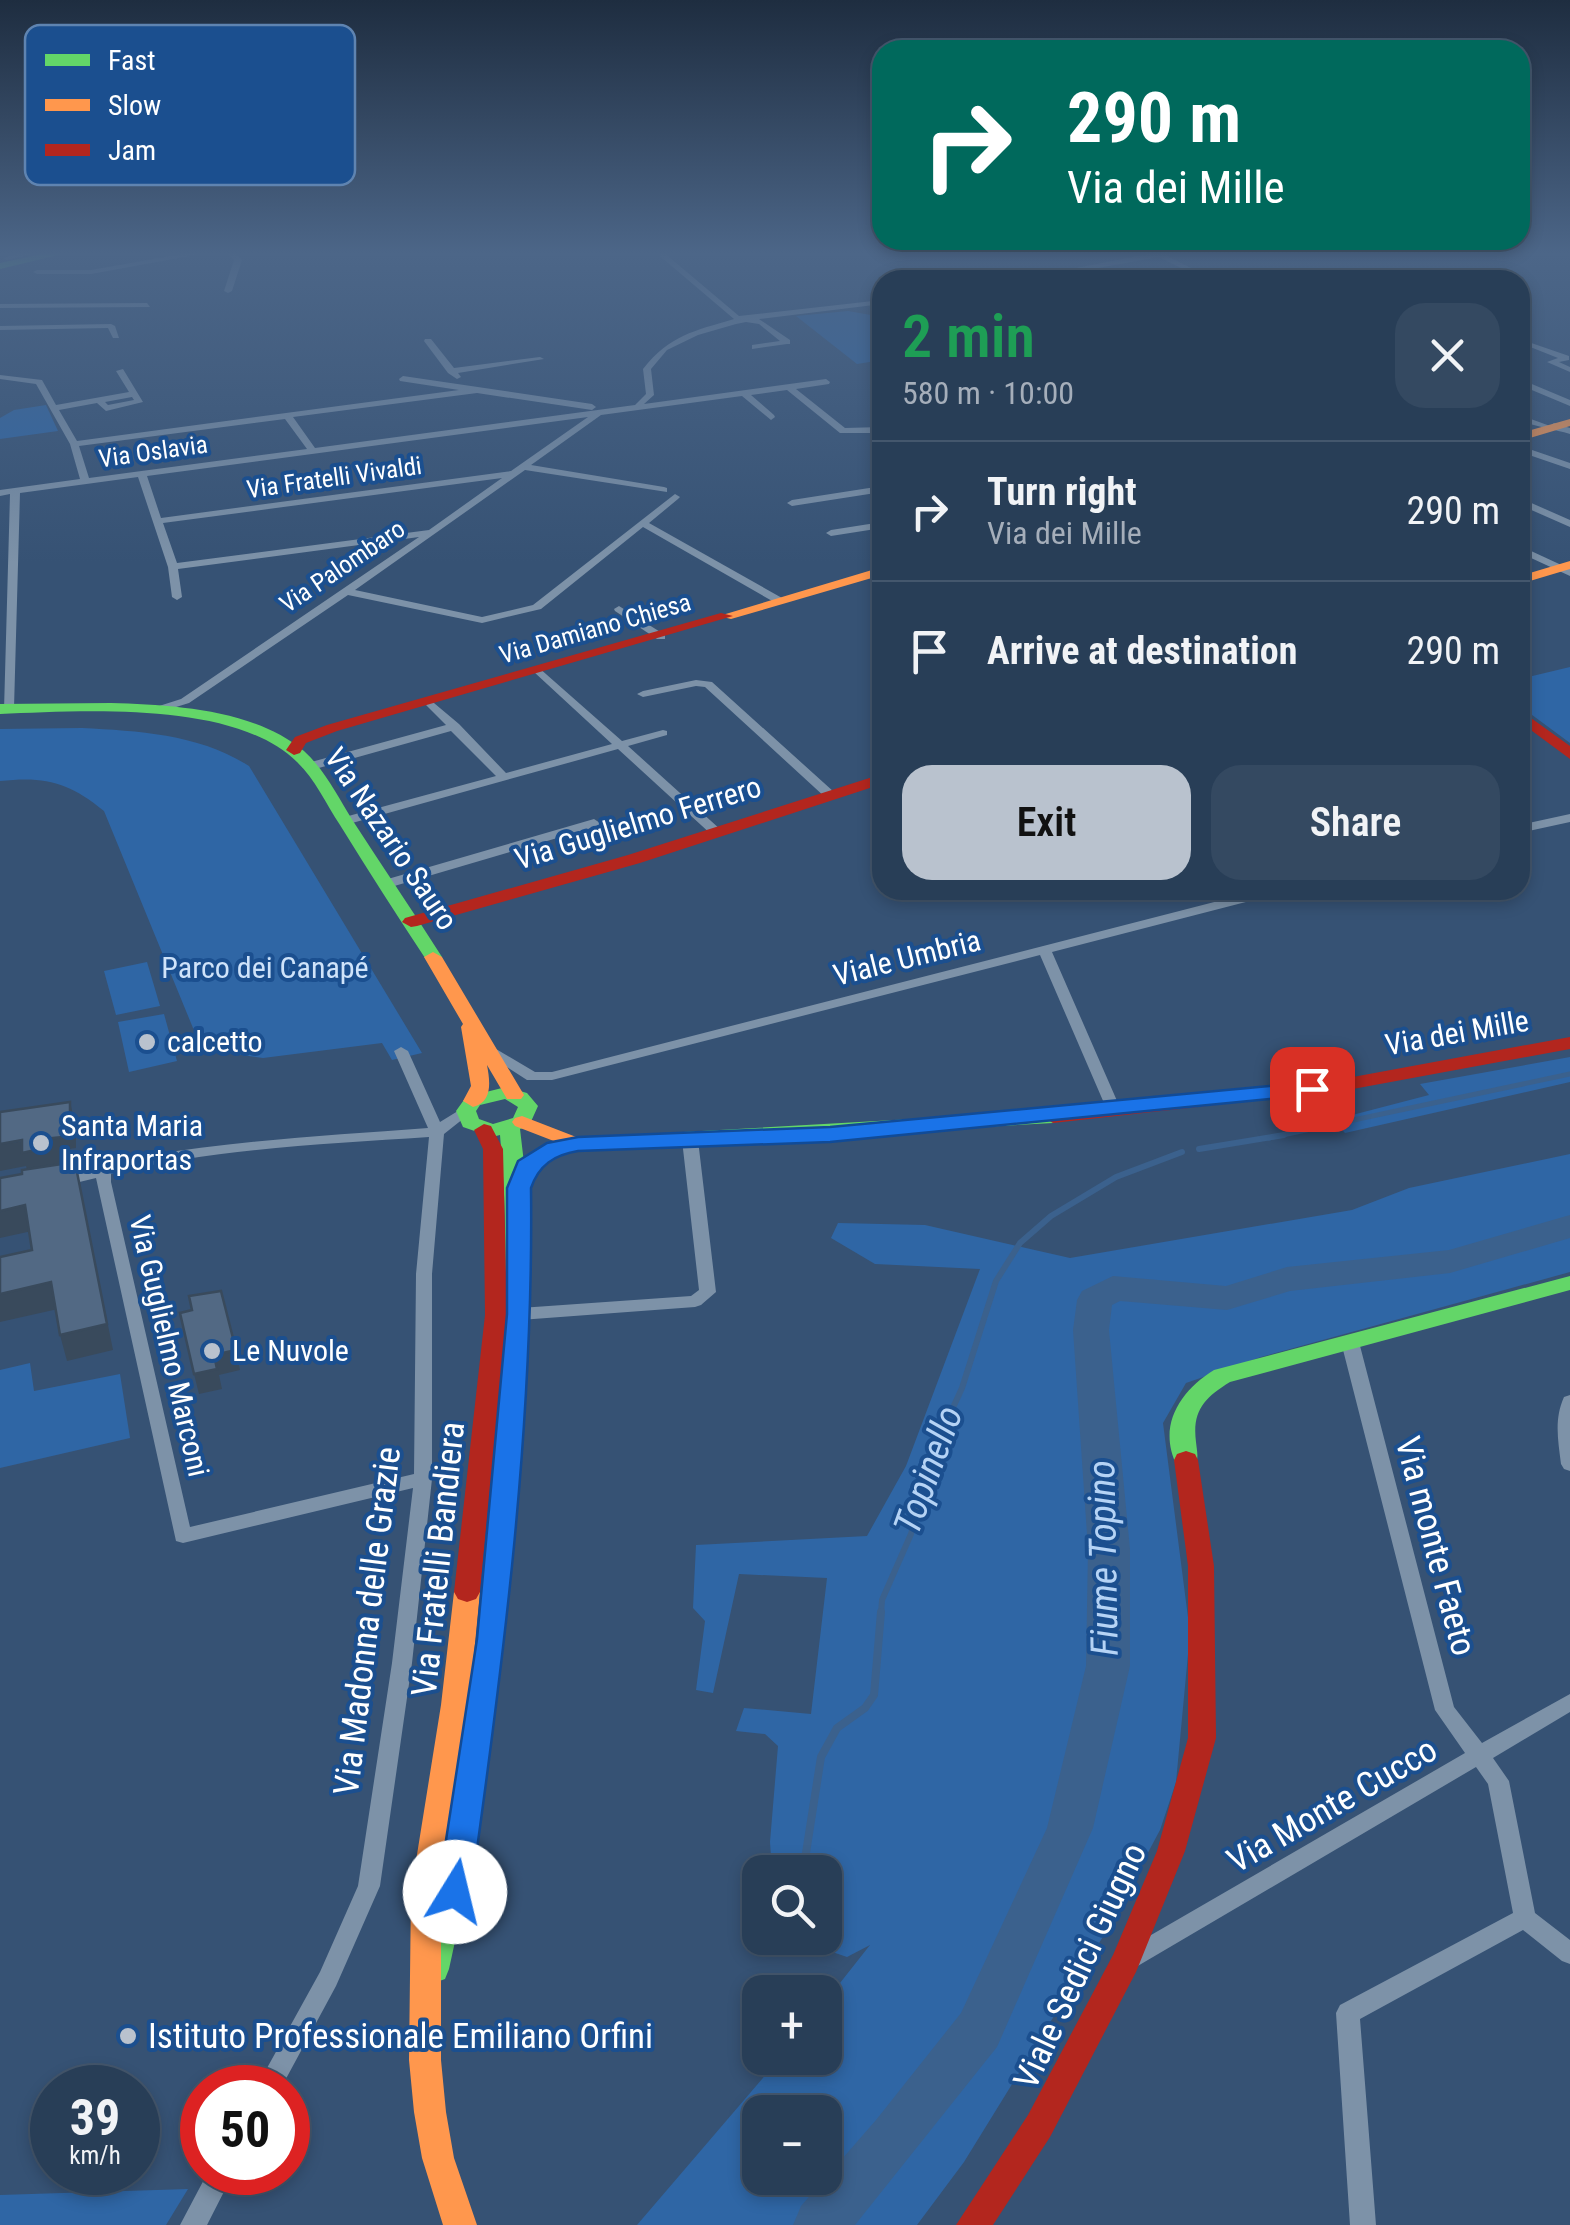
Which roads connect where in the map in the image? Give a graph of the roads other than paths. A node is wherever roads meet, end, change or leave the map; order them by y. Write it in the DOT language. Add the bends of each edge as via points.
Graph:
graph roads {
  1 [pos="439,355"];
  2 [pos="657,355"];
  3 [pos="1558,355"];
  4 [pos="540,359"];
  5 [pos="451,370"];
  6 [pos="1570,370"];
  7 [pos="120,371"];
  8 [pos="0,377"];
  9 [pos="403,378"];
  10 [pos="826,382"];
  11 [pos="788,386"];
  12 [pos="1530,386"];
  13 [pos="471,389"];
  14 [pos="743,392"];
  15 [pos="1570,403"];
  16 [pos="634,405"];
  17 [pos="55,408"];
  18 [pos="606,410"];
  19 [pos="770,416"];
  20 [pos="288,417"];
  21 [pos="1530,420"];
  22 [pos="1561,427"];
  23 [pos="872,430"];
  24 [pos="1530,435"];
  25 [pos="74,444"];
  26 [pos="312,450"];
  27 [pos="1530,452"];
  28 [pos="1570,466"];
  29 [pos="519,470"];
  30 [pos="141,473"];
  31 [pos="85,481"];
  32 [pos="15,490"];
  33 [pos="664,490"];
  34 [pos="872,492"];
  35 [pos="0,493"];
  36 [pos="675,497"];
  37 [pos="792,504"];
  38 [pos="1530,506"];
  39 [pos="159,522"];
  40 [pos="644,524"];
  41 [pos="1570,524"];
  42 [pos="872,526"];
  43 [pos="430,533"];
  44 [pos="830,533"];
  45 [pos="392,535"];
  46 [pos="419,541"];
  47 [pos="1530,553"];
  48 [pos="173,567"];
  49 [pos="1567,569"];
  50 [pos="872,577"];
  51 [pos="1530,578"];
  52 [pos="344,591"];
  53 [pos="177,597"];
  54 [pos="778,600"];
  55 [pos="620,608"];
  56 [pos="661,637"];
  57 [pos="538,670"];
  58 [pos="644,694"];
  59 [pos="428,701"];
  60 [pos="187,707"];
  61 [pos="4,709"];
  62 [pos="1530,723"];
  63 [pos="454,726"];
  64 [pos="245,728"];
  65 [pos="332,728"];
  66 [pos="663,733"];
  67 [pos="620,745"];
  68 [pos="294,750"];
  69 [pos="1570,754"];
  70 [pos="308,767"];
  71 [pos="505,778"];
  72 [pos="872,783"];
  73 [pos="830,795"];
  74 [pos="1570,818"];
  75 [pos="345,821"];
  76 [pos="594,824"];
  77 [pos="1530,828"];
  78 [pos="716,833"];
  79 [pos="386,884"];
  80 [pos="1238,900"];
  81 [pos="410,922"];
  82 [pos="1045,951"];
  83 [pos="468,1015"];
  84 [pos="1570,1044"];
  85 [pos="401,1051"];
  86 [pos="490,1052"];
  87 [pos="552,1076"];
  88 [pos="519,1098"];
  89 [pos="1114,1110"];
  90 [pos="475,1117"];
  91 [pos="516,1126"];
  92 [pos="437,1135"];
  93 [pos="690,1140"];
  94 [pos="578,1144"];
  95 [pos="104,1169"];
  96 [pos="53,1183"];
  97 [pos="519,1188"];
  98 [pos="1570,1283"];
  99 [pos="520,1314"];
  100 [pos="1350,1342"];
  101 [pos="1570,1401"];
  102 [pos="1570,1464"];
  103 [pos="424,1480"];
  104 [pos="1570,1702"];
  105 [pos="1477,1758"];
  106 [pos="1525,1918"];
  107 [pos="1570,1954"];
  108 [pos="1125,1962"];
  109 [pos="427,1995"];
  110 [pos="281,2065"];
  111 [pos="209,2195"];
  112 [pos="193,2225"];
  113 [pos="460,2225"];
  114 [pos="972,2225"];
  115 [pos="1363,2225"];
  1 -- 5 [label="street"];
  2 -- 16 [label="street" via="642,380 650,395"];
  3 -- 6 [label="street" via="1566,358 1551,362"];
  4 -- 5 [label="street"];
  5 -- 13 [label="street"];
  7 -- 17 [label="street" via="134,394"];
  8 -- 17 [label="street" via="39,382"];
  9 -- 13 [label="street"];
  10 -- 11 [label="street, Via Oslavia"];
  11 -- 14 [label="street, Via Oslavia"];
  11 -- 23 [label="street" via="843,431"];
  12 -- 15 [label="street"];
  13 -- 18 [label="street"];
  13 -- 20 [label="street"];
  14 -- 16 [label="street, Via Oslavia"];
  14 -- 19 [label="street"];
  16 -- 18 [label="street, Via Oslavia"];
  17 -- 25 [label="street"];
  18 -- 26 [label="street, Via Oslavia"];
  18 -- 29 [label="street, Via Palombaro"];
  20 -- 25 [label="street"];
  20 -- 26 [label="street"];
  21 -- 22 [label="street"];
  22 -- 24 [label="main road"];
  25 -- 31 [label="street"];
  26 -- 30 [label="street, Via Oslavia"];
  27 -- 28 [label="street"];
  29 -- 33 [label="street"];
  29 -- 39 [label="street, Via Fratelli Vivaldi"];
  29 -- 43 [label="street, Via Palombaro"];
  30 -- 31 [label="street, Via Oslavia"];
  30 -- 39 [label="street"];
  31 -- 32 [label="street, Via Oslavia"];
  32 -- 35 [label="street, Via Oslavia"];
  32 -- 61 [label="street"];
  34 -- 37 [label="street"];
  36 -- 40 [label="street"];
  38 -- 41 [label="street"];
  39 -- 48 [label="street"];
  40 -- 52 [label="street" via="537,607 482,620"];
  40 -- 54 [label="street"];
  42 -- 44 [label="street"];
  43 -- 45 [label="street"];
  43 -- 46 [label="street, Via Palombaro"];
  45 -- 46 [label="street"];
  45 -- 48 [label="street"];
  46 -- 52 [label="street, Via Palombaro"];
  47 -- 49 [label="street"];
  48 -- 53 [label="street"];
  49 -- 51 [label="main road"];
  50 -- 54 [label="main road, Via Damiano Chiesa"];
  52 -- 60 [label="street, Via Palombaro"];
  54 -- 56 [label="main road, Via Damiano Chiesa"];
  55 -- 56 [label="street"];
  56 -- 57 [label="main road, Via Damiano Chiesa"];
  57 -- 59 [label="main road, Via Damiano Chiesa"];
  57 -- 67 [label="street"];
  58 -- 73 [label="street" via="708,684"];
  59 -- 63 [label="street"];
  59 -- 65 [label="main road, Via Damiano Chiesa"];
  60 -- 61 [label="main road, Via Nazario Sauro"];
  60 -- 64 [label="main road, Via Nazario Sauro"];
  62 -- 69 [label="main road"];
  63 -- 70 [label="street"];
  63 -- 71 [label="street"];
  64 -- 65 [label="main road, Via Damiano Chiesa"];
  64 -- 68 [label="main road, Via Nazario Sauro"];
  65 -- 68 [label="main road, Via Damiano Chiesa" via="300,740"];
  66 -- 67 [label="street"];
  67 -- 71 [label="street"];
  67 -- 78 [label="street"];
  68 -- 70 [label="main road, Via Nazario Sauro"];
  70 -- 75 [label="main road, Via Nazario Sauro"];
  71 -- 75 [label="street"];
  72 -- 73 [label="main road, Via Guglielmo Ferrero"];
  73 -- 78 [label="main road, Via Guglielmo Ferrero"];
  74 -- 77 [label="street"];
  75 -- 79 [label="main road, Via Nazario Sauro"];
  76 -- 79 [label="street"];
  78 -- 81 [label="main road, Via Guglielmo Ferrero"];
  79 -- 81 [label="main road, Via Nazario Sauro"];
  80 -- 82 [label="street, Viale Umbria"];
  81 -- 83 [label="main road, Via Nazario Sauro"];
  82 -- 87 [label="street, Viale Umbria"];
  82 -- 89 [label="street"];
  83 -- 86 [label="main road, Via Nazario Sauro"];
  83 -- 90 [label="main road, Via Nazario Sauro" via="481,1086"];
  84 -- 89 [label="main road, Via dei Mille" via="1312,1089"];
  85 -- 92 [label="street"];
  86 -- 87 [label="street" via="532,1077"];
  86 -- 88 [label="main road, Via Nazario Sauro"];
  87 -- 88 [label="street, Viale Umbria"];
  88 -- 90 [label="main road" via="497,1093"];
  88 -- 91 [label="main road, Via Fratelli Bandiera" via="529,1112"];
  89 -- 93 [label="main road, Via dei Mille"];
  90 -- 91 [label="main road"];
  90 -- 92 [label="street"];
  90 -- 109 [label="main road, Via Fratelli Bandiera" via="493,1149 496,1316 455,1705 426,1892"];
  91 -- 94 [label="main road, Via dei Mille" via="555,1132"];
  91 -- 97 [label="main road, Via Fratelli Bandiera"];
  92 -- 95 [label="street" via="293,1142"];
  92 -- 103 [label="street, Via Madonna delle Grazie" via="424,1274"];
  93 -- 94 [label="main road, Via dei Mille"];
  93 -- 99 [label="street" via="708,1292 695,1300"];
  94 -- 97 [label="main road, Via dei Mille" via="538,1155"];
  95 -- 96 [label="street"];
  95 -- 103 [label="street, Via Guglielmo Marconi" via="183,1536"];
  97 -- 99 [label="main road, Via Fratelli Bandiera"];
  98 -- 100 [label="main road, Viale Sedici Giugno"];
  99 -- 109 [label="main road, Via Fratelli Bandiera" via="484,1706 455,1892"];
  100 -- 105 [label="street, Via monte Faeto" via="1446,1710"];
  100 -- 108 [label="main road, Viale Sedici Giugno" via="1222,1376 1196,1391 1184,1411 1202,1566 1202,1738 1171,1851"];
  101 -- 102 [label="street"];
  103 -- 110 [label="street, Via Madonna delle Grazie" via="368,1886"];
  104 -- 105 [label="street, Via Monte Cucco"];
  105 -- 106 [label="street, Via monte Faeto" via="1498,1781"];
  105 -- 108 [label="street, Via Monte Cucco"];
  106 -- 107 [label="street"];
  106 -- 115 [label="street" via="1348,2013"];
  108 -- 114 [label="main road, Viale Sedici Giugno" via="1039,2126"];
  109 -- 113 [label="main road, Via Fratelli Bandiera" via="430,2112"];
  111 -- 112 [label="street"];
}
